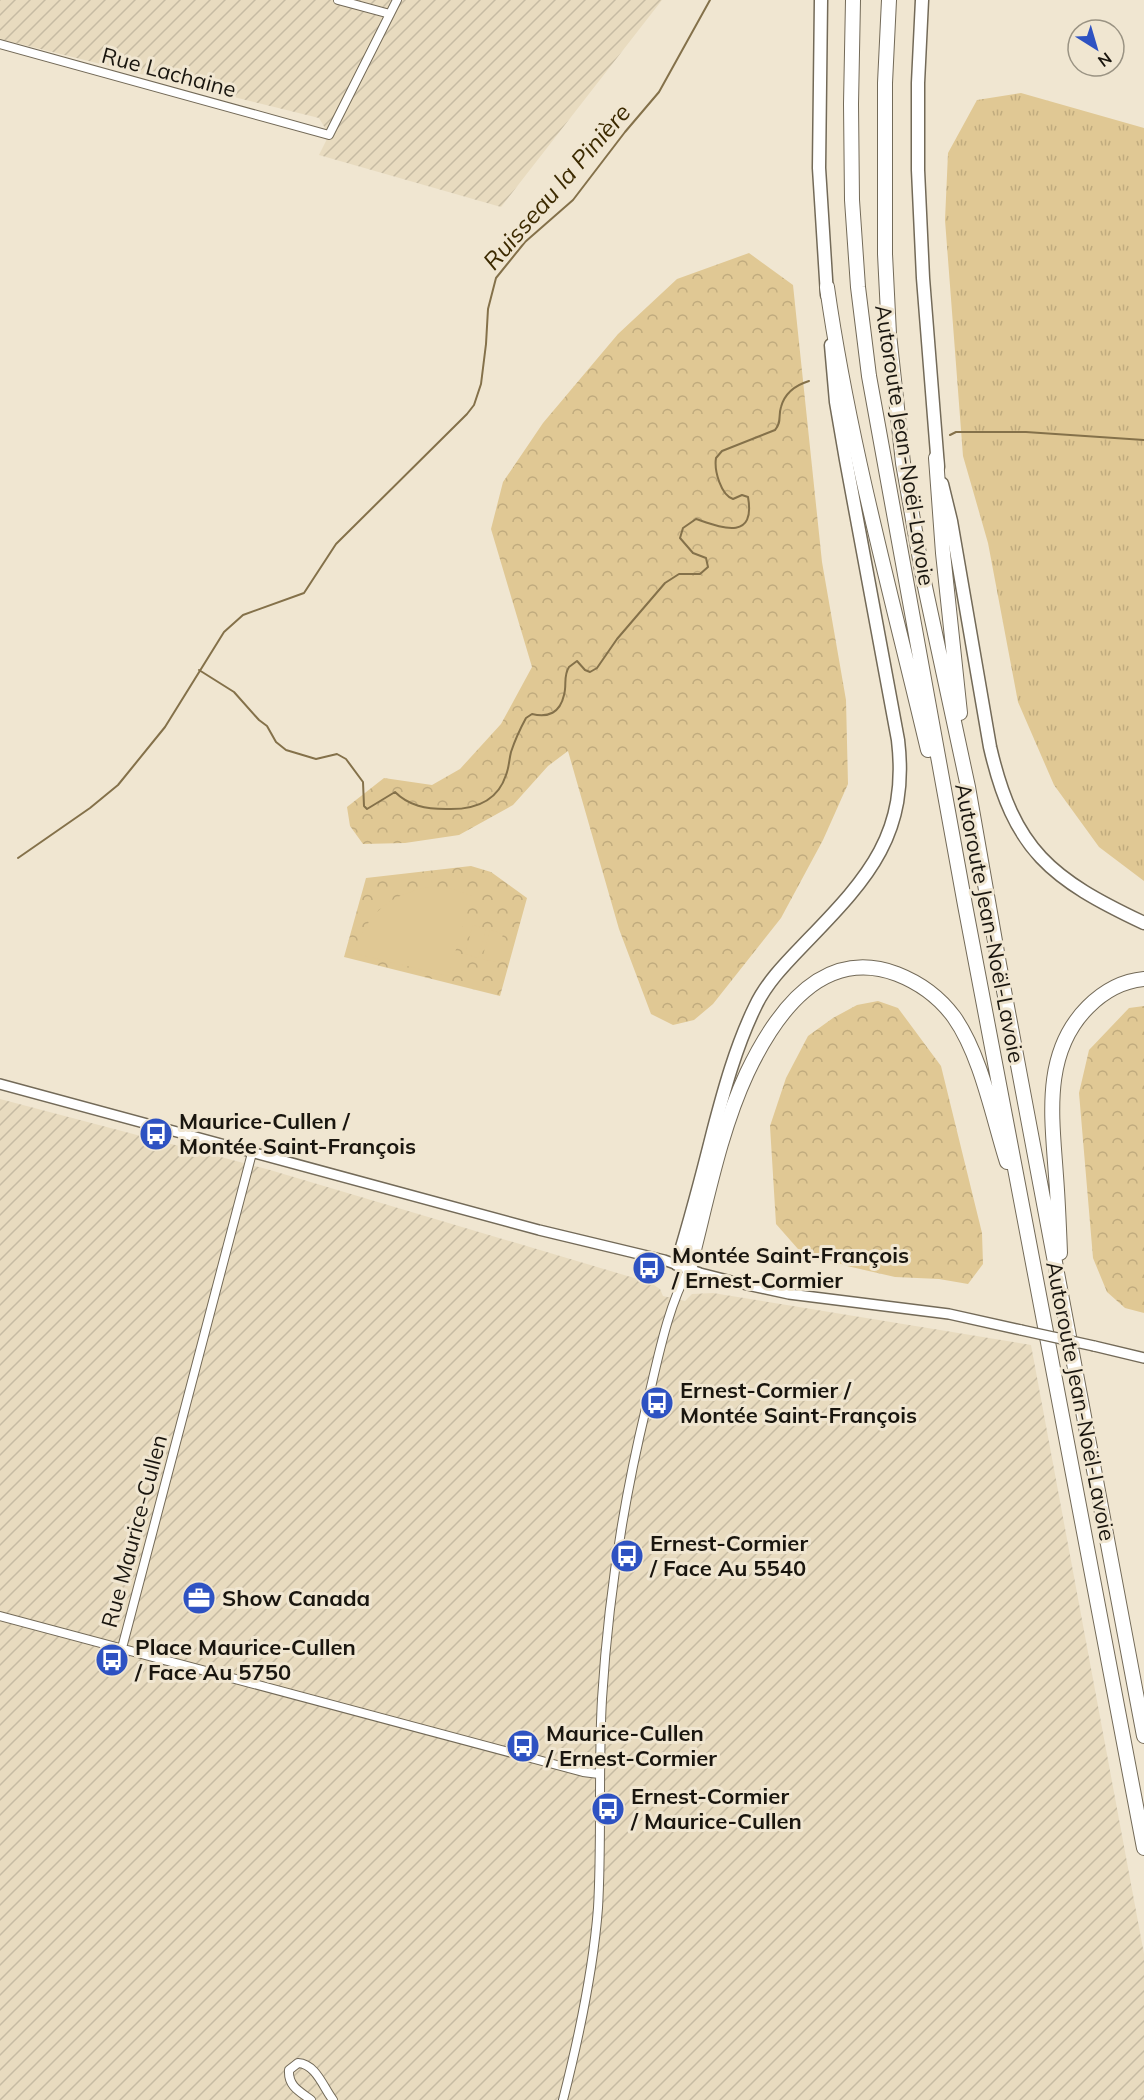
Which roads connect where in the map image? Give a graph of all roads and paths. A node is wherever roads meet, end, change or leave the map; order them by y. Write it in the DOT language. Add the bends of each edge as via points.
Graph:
graph roads {
  1 [pos="338,0"];
  2 [pos="397,0"];
  3 [pos="853,0"];
  4 [pos="889,0"];
  5 [pos="922,0"];
  6 [pos="822,4"];
  7 [pos="390,14"];
  8 [pos="0,44"];
  9 [pos="827,286"];
  10 [pos="936,458"];
  11 [pos="968,787"];
  12 [pos="965,905"];
  13 [pos="1144,923"];
  14 [pos="1144,979"];
  15 [pos="0,1084"];
  16 [pos="252,1154"];
  17 [pos="1029,1236"];
  18 [pos="683,1267"];
  19 [pos="679,1287"];
  20 [pos="1062,1303"];
  21 [pos="1144,1358"];
  22 [pos="0,1616"];
  23 [pos="122,1648"];
  24 [pos="1144,1736"];
  25 [pos="599,1774"];
  26 [pos="1144,1848"];
  27 [pos="311,2100"];
  28 [pos="333,2100"];
  29 [pos="563,2100"];
  1 -- 7 [label="street"];
  2 -- 7 [label="street"];
  3 -- 12 [label="highway, Autoroute Jean-Noël-Lavoie" via="852,200 866,354"];
  4 -- 11 [label="highway, Autoroute Jean-Noël-Lavoie" via="885,235 894,387 924,582"];
  5 -- 10 [label="highway" via="918,170"];
  6 -- 9 [label="highway" via="819,168"];
  7 -- 8 [label="street, Rue Lachaine" via="329,135"];
  9 -- 12 [label="highway" via="877,536"];
  9 -- 18 [label="highway" via="840,430 898,740 897,804 884,845 864,878 780,969 753,1010 725,1090"];
  10 -- 11 [label="highway"];
  10 -- 13 [label="highway" via="951,521 990,747 1008,809 1026,839 1055,873 1092,898"];
  11 -- 20 [label="highway, Autoroute Jean-Noël-Lavoie"];
  12 -- 17 [label="highway, Autoroute Jean-Noël-Lavoie"];
  14 -- 20 [label="highway" via="1116,986 1090,1005 1070,1030 1056,1065 1052,1116"];
  15 -- 16 [label="street"];
  16 -- 18 [label="street"];
  16 -- 23 [label="street, Rue Maurice-Cullen"];
  17 -- 18 [label="highway" via="977,1064 954,1017 931,993 909,979 877,969 849,968 824,977 798,996 753,1062 738,1094"];
  17 -- 26 [label="highway, Autoroute Jean-Noël-Lavoie"];
  18 -- 19 [label="street"];
  18 -- 19 [label="street"];
  18 -- 21 [label="street, bridge" via="780,1292 932,1312"];
  19 -- 25 [label="street" via="641,1429 624,1513 608,1633"];
  20 -- 24 [label="highway, Autoroute Jean-Noël-Lavoie"];
  22 -- 23 [label="street"];
  23 -- 25 [label="street, Rue Maurice-Cullen"];
  25 -- 29 [label="street" via="596,1934"];
  27 -- 28 [label="street" via="292,2086 288,2078 289,2070 298,2063 313,2069"];
}
